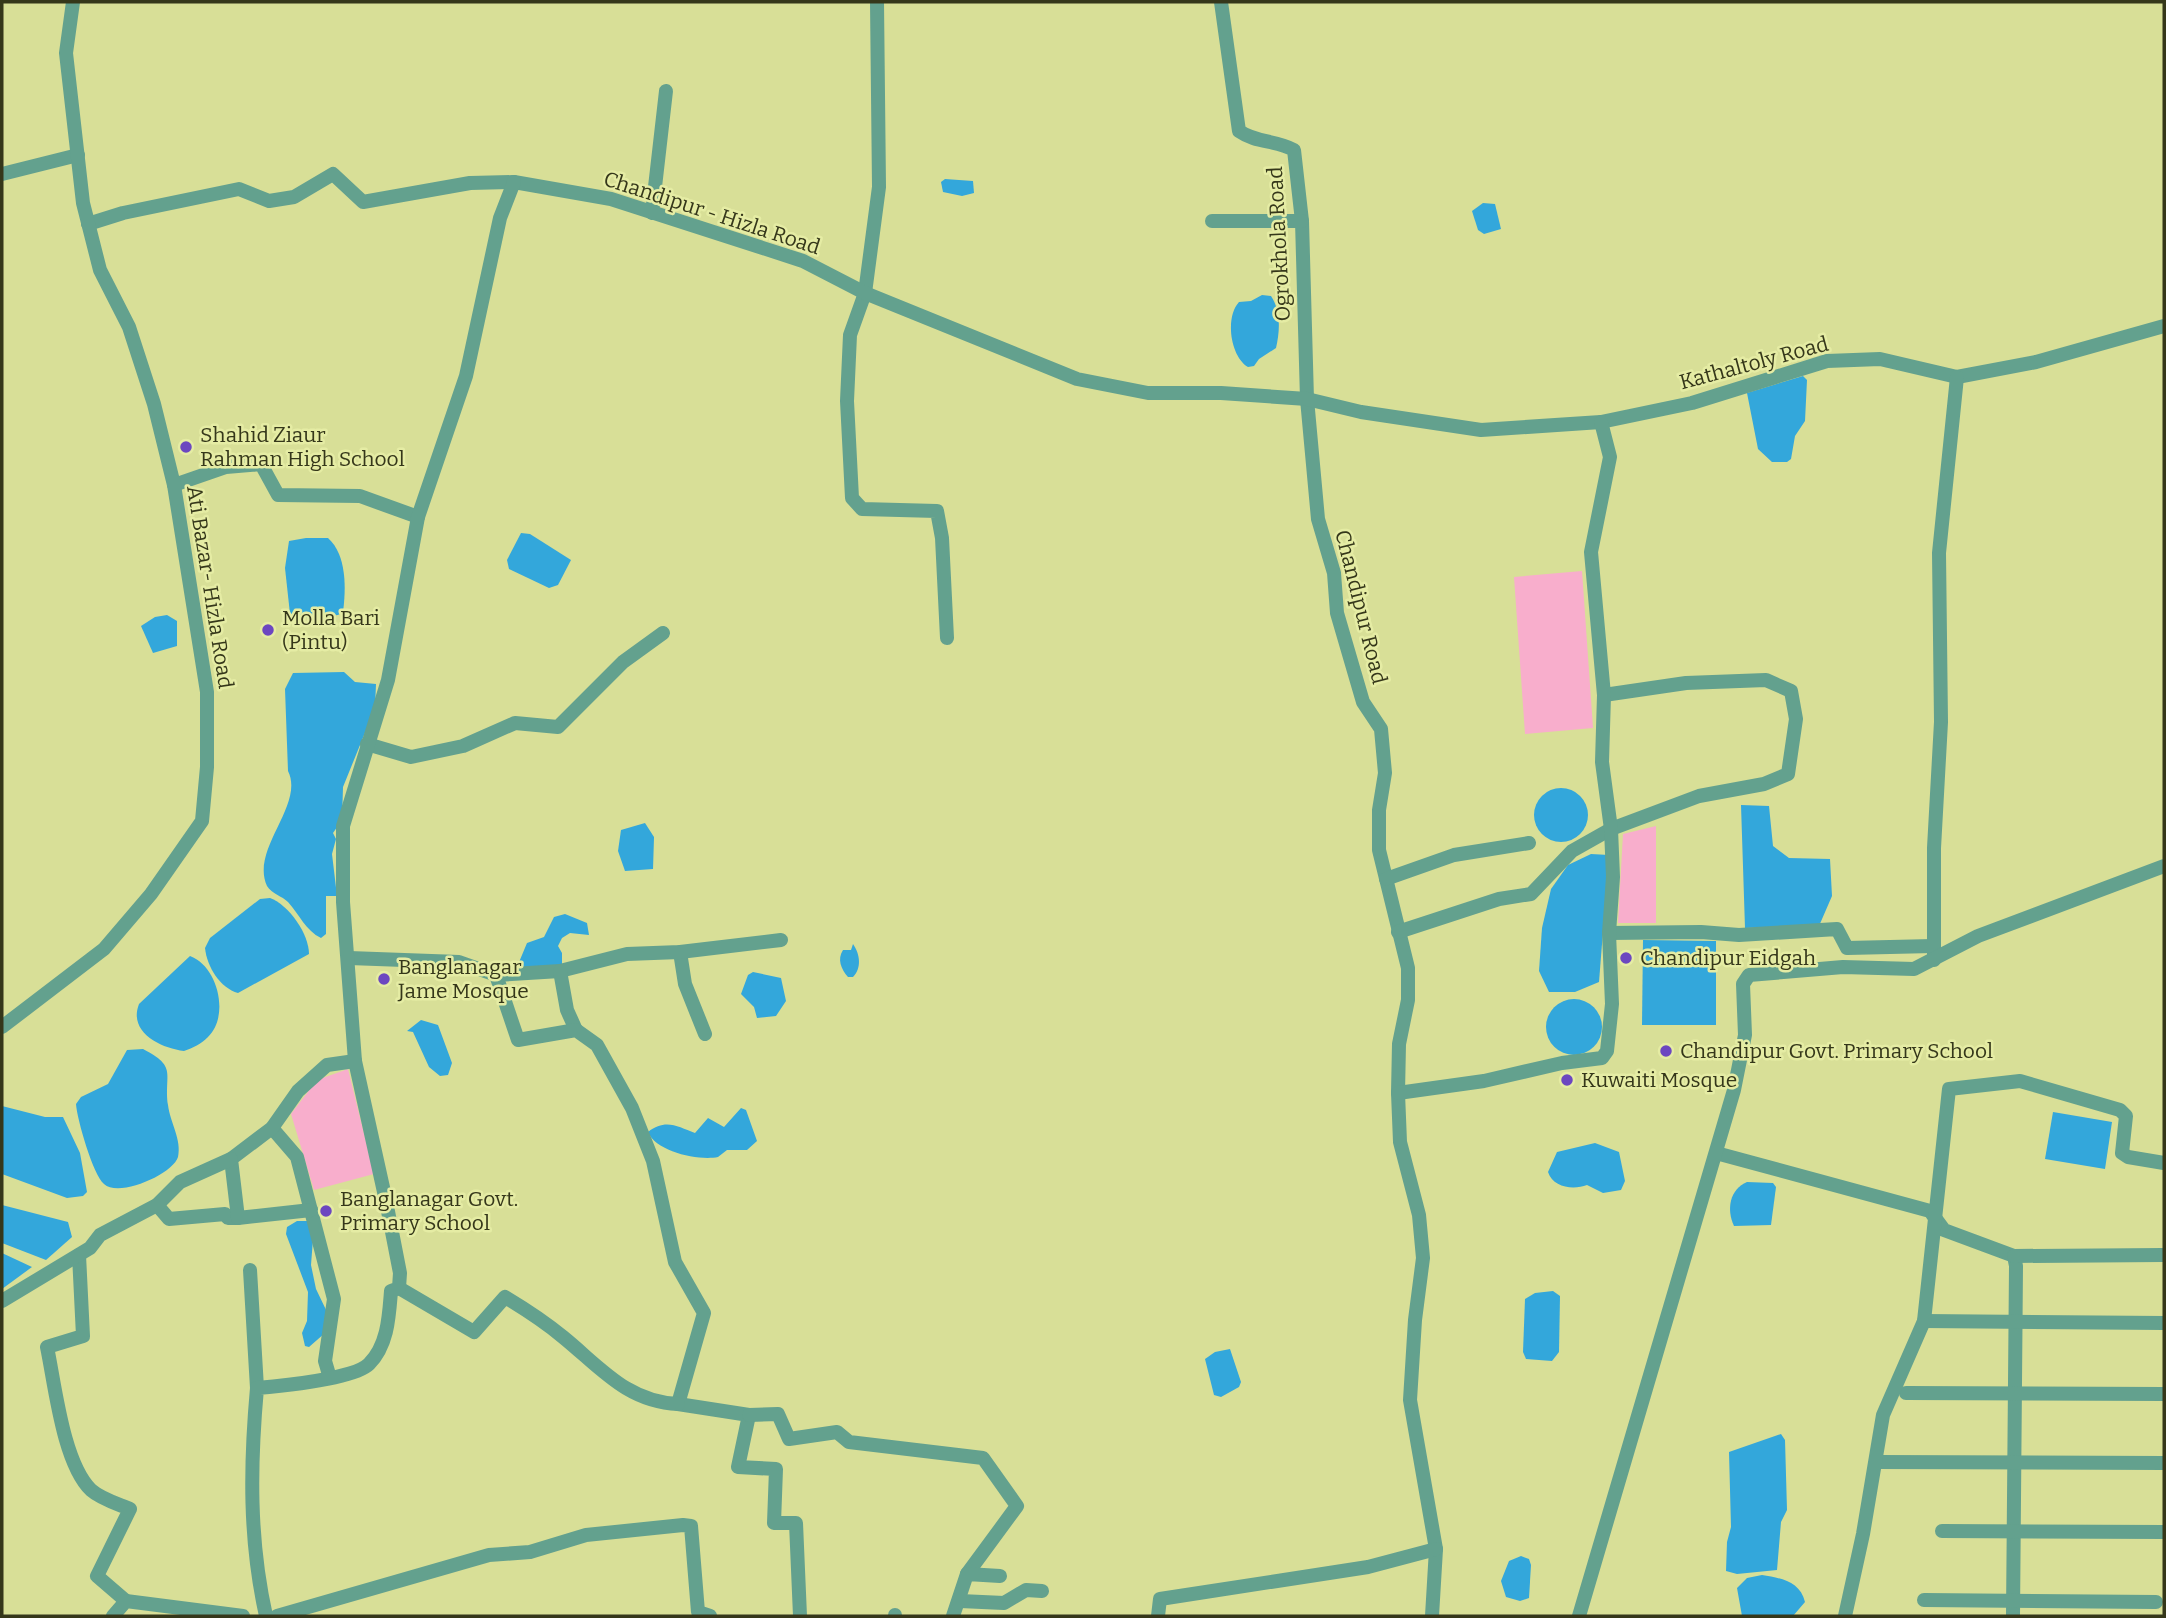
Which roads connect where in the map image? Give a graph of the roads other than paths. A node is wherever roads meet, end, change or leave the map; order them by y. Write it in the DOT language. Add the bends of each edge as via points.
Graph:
graph roads {
  1 [pos="73,2"];
  2 [pos="877,2"];
  3 [pos="1221,2"];
  4 [pos="666,91"];
  5 [pos="78,155"];
  6 [pos="2,174"];
  7 [pos="514,182"];
  8 [pos="652,213"];
  9 [pos="1212,220"];
  10 [pos="1302,221"];
  11 [pos="88,224"];
  12 [pos="865,293"];
  13 [pos="2164,326"];
  14 [pos="1957,377"];
  15 [pos="1307,399"];
  16 [pos="1601,422"];
  17 [pos="174,485"];
  18 [pos="418,517"];
  19 [pos="663,633"];
  20 [pos="947,638"];
  21 [pos="1604,695"];
  22 [pos="367,744"];
  23 [pos="1611,829"];
  24 [pos="1530,843"];
  25 [pos="2164,866"];
  26 [pos="1386,879"];
  27 [pos="1398,932"];
  28 [pos="1609,933"];
  29 [pos="781,940"];
  30 [pos="680,952"];
  31 [pos="1934,953"];
  32 [pos="349,958"];
  33 [pos="560,971"];
  34 [pos="496,975"];
  35 [pos="2,1027"];
  36 [pos="576,1030"];
  37 [pos="705,1034"];
  38 [pos="355,1061"];
  39 [pos="1398,1093"];
  40 [pos="272,1128"];
  41 [pos="1716,1153"];
  42 [pos="231,1159"];
  43 [pos="2164,1163"];
  44 [pos="157,1205"];
  45 [pos="311,1210"];
  46 [pos="238,1218"];
  47 [pos="1936,1218"];
  48 [pos="79,1255"];
  49 [pos="2163,1255"];
  50 [pos="2014,1256"];
  51 [pos="250,1270"];
  52 [pos="399,1288"];
  53 [pos="2,1301"];
  54 [pos="1924,1321"];
  55 [pos="2017,1323"];
  56 [pos="2164,1323"];
  57 [pos="330,1378"];
  58 [pos="257,1388"];
  59 [pos="2016,1392"];
  60 [pos="1906,1393"];
  61 [pos="2164,1394"];
  62 [pos="678,1404"];
  63 [pos="749,1415"];
  64 [pos="1876,1462"];
  65 [pos="2015,1462"];
  66 [pos="2164,1463"];
  67 [pos="1942,1531"];
  68 [pos="2014,1531"];
  69 [pos="2164,1532"];
  70 [pos="1436,1549"];
  71 [pos="968,1574"];
  72 [pos="1000,1576"];
  73 [pos="1042,1591"];
  74 [pos="1923,1600"];
  75 [pos="126,1601"];
  76 [pos="960,1601"];
  77 [pos="2013,1601"];
  78 [pos="2156,1602"];
  79 [pos="113,1616"];
  80 [pos="243,1616"];
  81 [pos="266,1616"];
  82 [pos="278,1616"];
  83 [pos="710,1616"];
  84 [pos="800,1616"];
  85 [pos="953,1616"];
  86 [pos="1158,1616"];
  87 [pos="1432,1616"];
  88 [pos="1579,1616"];
  89 [pos="1845,1616"];
  90 [pos="2013,1616"];
  1 -- 5 [label="street, Ati Bazar- Hizla Road" via="66,53"];
  2 -- 12 [label="street" via="879,187"];
  3 -- 10 [label="street, Ogrokhola Road" via="1239,131 1251,139 1281,143 1294,150"];
  4 -- 8 [label="street"];
  5 -- 6 [label="street"];
  5 -- 11 [label="street, Ati Bazar- Hizla Road"];
  7 -- 8 [label="street, Chandipur - Hizla Road" via="611,199"];
  7 -- 11 [label="street, Chandipur - Hizla Road" via="470,183 363,202 333,174 293,197 269,201 239,189"];
  7 -- 18 [label="street" via="500,218 466,376"];
  8 -- 12 [label="street, Chandipur - Hizla Road" via="803,261"];
  9 -- 10 [label="street"];
  10 -- 15 [label="street, Ogrokhola Road"];
  11 -- 17 [label="street, Ati Bazar- Hizla Road" via="100,270 130,327"];
  12 -- 15 [label="street, Chandipur - Hizla Road" via="1077,379 1148,393"];
  12 -- 20 [label="street" via="850,335 846,401 852,498 862,509 937,512"];
  13 -- 14 [label="street, Kathaltoly Road" via="2036,362"];
  14 -- 16 [label="street, Kathaltoly Road" via="1880,359 1827,360 1692,403"];
  14 -- 31 [label="street" via="1939,553 1941,722"];
  15 -- 16 [label="street, Kathaltoly Road" via="1480,430"];
  15 -- 26 [label="street, Chandipur Road" via="1318,519 1334,573 1337,613 1363,702 1381,729 1385,773 1379,850"];
  16 -- 21 [label="street" via="1610,457 1591,552"];
  17 -- 18 [label="street" via="226,467 261,464 278,495 360,496"];
  17 -- 35 [label="street, Ati Bazar- Hizla Road" via="207,692 202,821 152,894 104,949"];
  18 -- 22 [label="street" via="388,680"];
  19 -- 22 [label="street" via="623,662 558,726 515,723 463,746 411,757"];
  21 -- 23 [label="street" via="1602,762"];
  21 -- 23 [label="street" via="1686,683 1766,680 1791,691 1796,719 1788,774 1764,784 1699,796"];
  22 -- 32 [label="street" via="343,826"];
  23 -- 27 [label="street" via="1572,850 1531,894 1499,899"];
  23 -- 28 [label="street"];
  24 -- 26 [label="street" via="1454,855"];
  25 -- 31 [label="street"];
  26 -- 27 [label="street, Chandipur Road"];
  27 -- 39 [label="street, Chandipur Road" via="1408,968 1408,1000 1399,1044"];
  28 -- 31 [label="street" via="1739,935 1838,929 1847,948"];
  28 -- 39 [label="street" via="1612,1004 1607,1051 1602,1058"];
  29 -- 30 [label="street"];
  30 -- 33 [label="street" via="627,954"];
  30 -- 37 [label="street" via="685,984"];
  31 -- 41 [label="street" via="1914,969 1843,967 1749,975 1743,984 1745,1035"];
  32 -- 34 [label="street" via="459,962"];
  32 -- 38 [label="street"];
  33 -- 34 [label="street"];
  33 -- 36 [label="street"];
  34 -- 36 [label="street" via="518,1040"];
  36 -- 62 [label="street" via="597,1045 632,1108 653,1161 675,1262 704,1313"];
  38 -- 40 [label="street" via="327,1065 298,1091"];
  38 -- 52 [label="street" via="400,1273"];
  39 -- 70 [label="street, Chandipur Road" via="1400,1142 1419,1215 1423,1258 1410,1399"];
  40 -- 42 [label="street"];
  40 -- 45 [label="street" via="297,1157"];
  41 -- 47 [label="street" via="1930,1211"];
  41 -- 88 [label="street"];
  42 -- 44 [label="street" via="180,1182"];
  42 -- 46 [label="street"];
  43 -- 47 [label="street" via="2122,1153 2126,1116 2120,1110 2020,1081 1949,1089"];
  44 -- 46 [label="street" via="169,1219 225,1214"];
  44 -- 48 [label="street" via="100,1235"];
  45 -- 46 [label="street"];
  45 -- 57 [label="street" via="334,1299 325,1361"];
  47 -- 50 [label="street" via="1944,1230"];
  47 -- 54 [label="street"];
  48 -- 53 [label="street"];
  48 -- 75 [label="street" via="83,1336 47,1346 61,1416 81,1478 93,1492 130,1509 97,1576"];
  49 -- 50 [label="street"];
  50 -- 55 [label="street"];
  51 -- 58 [label="street"];
  52 -- 57 [label="street" via="391,1292 389,1322 381,1347 368,1366"];
  52 -- 62 [label="street" via="474,1332 505,1297 562,1336 617,1384 654,1403"];
  54 -- 55 [label="street"];
  54 -- 64 [label="street" via="1883,1415"];
  55 -- 56 [label="street"];
  55 -- 59 [label="street"];
  57 -- 58 [label="street"];
  58 -- 81 [label="street" via="250,1490 255,1567"];
  59 -- 60 [label="street"];
  59 -- 61 [label="street"];
  59 -- 65 [label="street"];
  62 -- 63 [label="street"];
  63 -- 71 [label="street" via="778,1414 789,1439 837,1432 849,1442 983,1458 1017,1506"];
  63 -- 84 [label="street" via="738,1467 776,1469 774,1523 796,1523"];
  64 -- 65 [label="street"];
  64 -- 89 [label="street"];
  65 -- 66 [label="street"];
  65 -- 68 [label="street"];
  67 -- 68 [label="street"];
  68 -- 69 [label="street"];
  68 -- 77 [label="street"];
  70 -- 86 [label="street" via="1368,1567 1160,1599"];
  70 -- 87 [label="street, Chandipur Road"];
  71 -- 72 [label="street"];
  71 -- 76 [label="street"];
  73 -- 76 [label="street" via="1026,1590 1004,1603"];
  74 -- 77 [label="street"];
  75 -- 79 [label="street"];
  75 -- 80 [label="street"];
  76 -- 85 [label="street"];
  77 -- 78 [label="street"];
  77 -- 90 [label="street"];
  82 -- 83 [label="street" via="489,1555 530,1552 586,1535 682,1525 691,1526 698,1612"];
}
